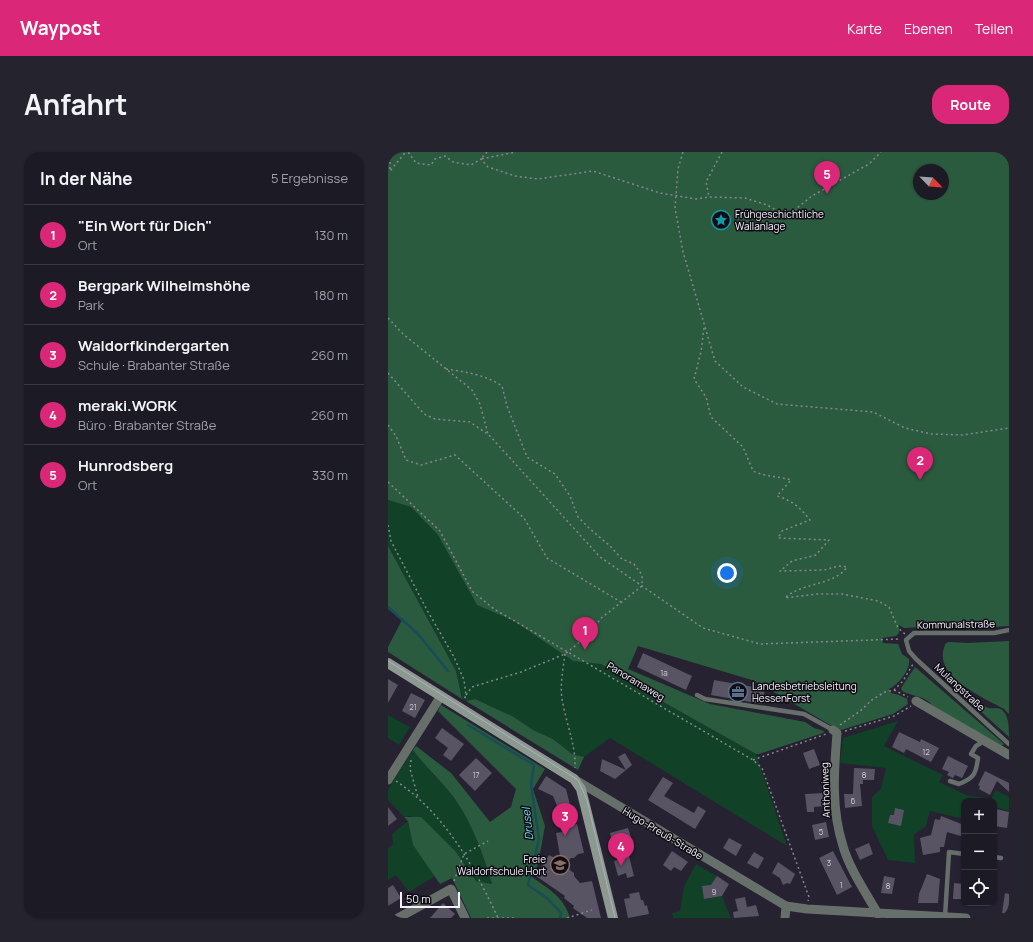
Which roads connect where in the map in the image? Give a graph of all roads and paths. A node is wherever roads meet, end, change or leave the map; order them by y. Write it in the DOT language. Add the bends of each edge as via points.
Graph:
graph roads {
  1 [pos="390,152"];
  2 [pos="487,152"];
  3 [pos="516,152"];
  4 [pos="683,152"];
  5 [pos="722,152"];
  6 [pos="881,152"];
  7 [pos="481,159"];
  8 [pos="676,196"];
  9 [pos="709,197"];
  10 [pos="388,318"];
  11 [pos="704,328"];
  12 [pos="446,369"];
  13 [pos="388,373"];
  14 [pos="388,425"];
  15 [pos="1009,428"];
  16 [pos="489,435"];
  17 [pos="388,482"];
  18 [pos="388,525"];
  19 [pos="642,586"];
  20 [pos="622,602"];
  21 [pos="1009,630"];
  22 [pos="907,638"];
  23 [pos="568,651"];
  24 [pos="565,654"];
  25 [pos="916,659"];
  26 [pos="388,663"];
  27 [pos="894,690"];
  28 [pos="466,695"];
  29 [pos="697,695"];
  30 [pos="441,696"];
  31 [pos="916,701"];
  32 [pos="459,707"];
  33 [pos="838,731"];
  34 [pos="984,741"];
  35 [pos="412,743"];
  36 [pos="1009,744"];
  37 [pos="1009,755"];
  38 [pos="752,760"];
  39 [pos="389,778"];
  40 [pos="574,779"];
  41 [pos="950,781"];
  42 [pos="418,797"];
  43 [pos="488,841"];
  44 [pos="464,854"];
  45 [pos="961,854"];
  46 [pos="997,857"];
  47 [pos="1001,858"];
  48 [pos="452,889"];
  49 [pos="786,906"];
  50 [pos="807,909"];
  51 [pos="592,910"];
  52 [pos="878,914"];
  53 [pos="896,916"];
  54 [pos="498,917"];
  55 [pos="945,917"];
  56 [pos="398,918"];
  57 [pos="466,918"];
  58 [pos="487,918"];
  59 [pos="517,918"];
  60 [pos="567,918"];
  61 [pos="613,918"];
  62 [pos="785,918"];
  63 [pos="966,918"];
  1 -- 7 [label="path" via="390,171 404,154 409,153 416,163 431,165 435,159 445,156 453,162 471,165"];
  2 -- 7 [label="path"];
  3 -- 7 [label="path"];
  4 -- 8 [label="path" via="678,169"];
  5 -- 9 [label="path" via="706,182"];
  6 -- 9 [label="path" via="869,164 812,196 788,216 768,205 745,198"];
  7 -- 8 [label="path" via="488,167 515,176 538,179 593,171 660,194"];
  8 -- 9 [label="path" via="696,199"];
  8 -- 11 [label="path" via="675,208 683,252"];
  10 -- 12 [label="path" via="403,334"];
  11 -- 15 [label="path" via="715,361 743,387 776,404 873,412 904,428 930,434 963,435"];
  11 -- 22 [label="path" via="694,379 706,397 710,417 743,447 753,471 765,476 791,480 777,496 802,509 810,520 782,531 778,538 829,540 816,555 792,561 780,571 847,567 842,575 792,592 785,598 842,594 878,601 889,607 898,628"];
  12 -- 16 [label="path" via="472,390 480,404"];
  12 -- 19 [label="path" via="494,380 502,386 506,406 527,457 555,474 570,496 578,517 622,559 634,564 642,575"];
  13 -- 16 [label="path" via="424,414 470,422"];
  14 -- 20 [label="path" via="396,436 406,460 421,465 455,455 524,518 548,558"];
  16 -- 19 [label="path" via="600,557"];
  17 -- 23 [label="path, Panoramaweg" via="440,531 472,591 494,609"];
  18 -- 28 [label="path" via="391,542 454,657 464,680"];
  19 -- 20 [label="path"];
  19 -- 22 [label="path" via="703,628 760,644"];
  20 -- 23 [label="path" via="600,619 592,632"];
  21 -- 22 [label="lane, Kommunalstraße" via="994,633 914,633"];
  22 -- 25 [label="lane, Mulangstraße" via="909,651"];
  23 -- 24 [label="path"];
  23 -- 38 [label="path, Panoramaweg"];
  24 -- 28 [label="path" via="521,672 472,687"];
  24 -- 40 [label="path" via="562,703 576,758"];
  25 -- 27 [label="path" via="903,681"];
  25 -- 36 [label="lane, Mulangstraße"];
  26 -- 30 [label="street, Hugo-Preuß-Straße"];
  27 -- 31 [label="path"];
  27 -- 33 [label="path" via="879,696"];
  28 -- 32 [label="path"];
  29 -- 33 [label="lane" via="705,699 804,714"];
  30 -- 32 [label="street, Hugo-Preuß-Straße"];
  30 -- 35 [label="street"];
  31 -- 33 [label="path" via="894,716"];
  31 -- 34 [label="street"];
  32 -- 40 [label="street, Hugo-Preuß-Straße"];
  33 -- 38 [label="path"];
  33 -- 52 [label="street, Anthoniweg" via="834,770 835,812 843,847"];
  34 -- 37 [label="street"];
  34 -- 41 [label="lane" via="976,746 971,754 978,758 971,779 960,784"];
  35 -- 39 [label="street"];
  35 -- 42 [label="path" via="410,769"];
  38 -- 50 [label="path, Panoramaweg" via="762,768 768,784 809,897"];
  39 -- 42 [label="path"];
  40 -- 49 [label="street, Hugo-Preuß-Straße"];
  40 -- 61 [label="street" via="581,789"];
  42 -- 44 [label="path" via="450,832"];
  43 -- 44 [label="path"];
  44 -- 48 [label="path"];
  44 -- 54 [label="path"];
  45 -- 55 [label="lane" via="949,852"];
  46 -- 47 [label="lane"];
  48 -- 56 [label="street"];
  48 -- 57 [label="street"];
  49 -- 50 [label="street, Hugo-Preuß-Straße"];
  49 -- 62 [label="street"];
  50 -- 52 [label="street, Hugo-Preuß-Straße"];
  51 -- 60 [label="path"];
  52 -- 53 [label="street, Hugo-Preuß-Straße"];
  53 -- 55 [label="street, Hugo-Preuß-Straße"];
  54 -- 58 [label="path"];
  54 -- 59 [label="path"];
  55 -- 63 [label="street, Hugo-Preuß-Straße"];
}
